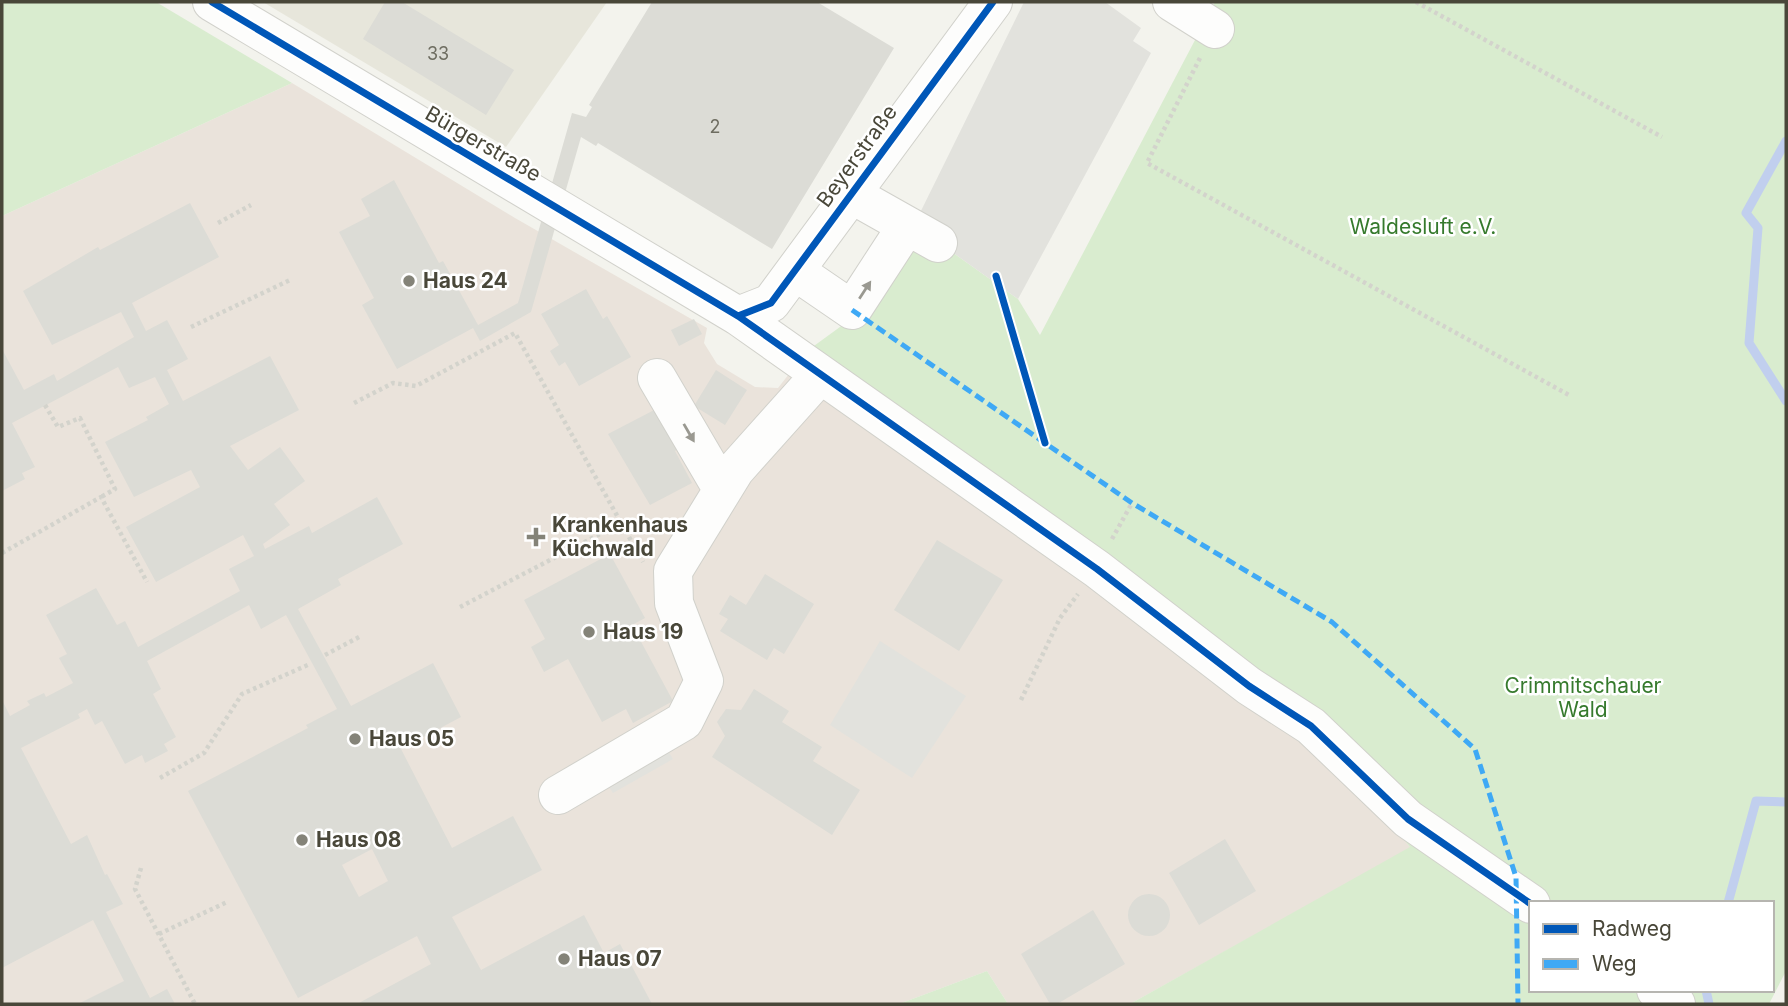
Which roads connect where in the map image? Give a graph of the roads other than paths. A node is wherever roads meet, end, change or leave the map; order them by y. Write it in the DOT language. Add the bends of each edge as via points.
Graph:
graph roads {
  1 [pos="212,2"];
  2 [pos="993,2"];
  3 [pos="1172,2"];
  4 [pos="1215,29"];
  5 [pos="851,194"];
  6 [pos="795,271"];
  7 [pos="738,316"];
  8 [pos="656,378"];
  9 [pos="811,387"];
  10 [pos="722,489"];
  11 [pos="558,795"];
  12 [pos="1529,903"];
  13 [pos="1659,992"];
  14 [pos="1676,1004"];
  1 -- 7 [label="street, Bürgerstraße"];
  2 -- 5 [label="street, Beyerstraße"];
  3 -- 4 [label="street"];
  5 -- 6 [label="street, Beyerstraße"];
  6 -- 5 [label="street, one-way" via="852,310 922,235"];
  6 -- 7 [label="street, Beyerstraße" via="771,303"];
  7 -- 9 [label="street, Bürgerstraße"];
  8 -- 10 [label="street, one-way"];
  9 -- 10 [label="street"];
  9 -- 12 [label="street, Bürgerstraße" via="1097,569 1249,686 1311,726 1408,819"];
  10 -- 11 [label="street" via="671,578 680,621 704,681 694,706 684,720"];
  13 -- 14 [label="street"];
}
